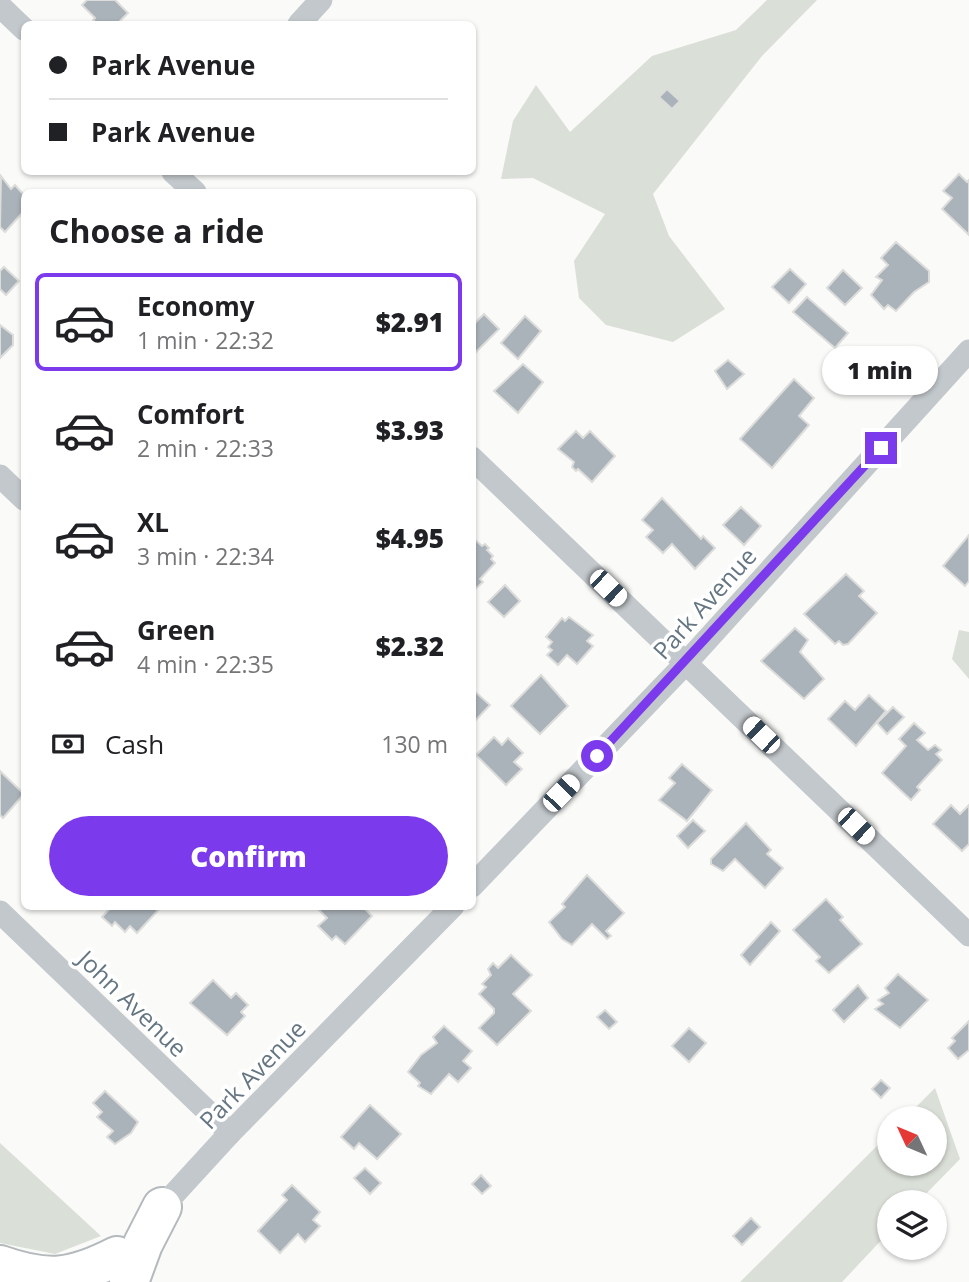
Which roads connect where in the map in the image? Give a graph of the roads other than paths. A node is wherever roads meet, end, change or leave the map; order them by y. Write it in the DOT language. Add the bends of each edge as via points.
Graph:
graph roads {
  1 [pos="321,0"];
  2 [pos="0,6"];
  3 [pos="302,21"];
  4 [pos="21,26"];
  5 [pos="176,175"];
  6 [pos="192,189"];
  7 [pos="969,351"];
  8 [pos="476,462"];
  9 [pos="0,476"];
  10 [pos="21,496"];
  11 [pos="686,663"];
  12 [pos="476,882"];
  13 [pos="449,910"];
  14 [pos="0,912"];
  15 [pos="969,935"];
  16 [pos="230,1133"];
  17 [pos="162,1207"];
  18 [pos="0,1265"];
  19 [pos="113,1273"];
  20 [pos="0,1277"];
  21 [pos="7,1282"];
  1 -- 3 [label="street"];
  2 -- 4 [label="street"];
  5 -- 6 [label="street"];
  7 -- 11 [label="street, Park Avenue"];
  8 -- 11 [label="street"];
  9 -- 10 [label="street"];
  11 -- 12 [label="street, Park Avenue"];
  11 -- 15 [label="street"];
  13 -- 16 [label="street, Park Avenue"];
  14 -- 16 [label="street, John Avenue"];
  16 -- 17 [label="street, Park Avenue"];
  17 -- 19 [label="highway" via="143,1244"];
  18 -- 19 [label="highway" via="28,1277"];
  20 -- 21 [label="highway"];
}
